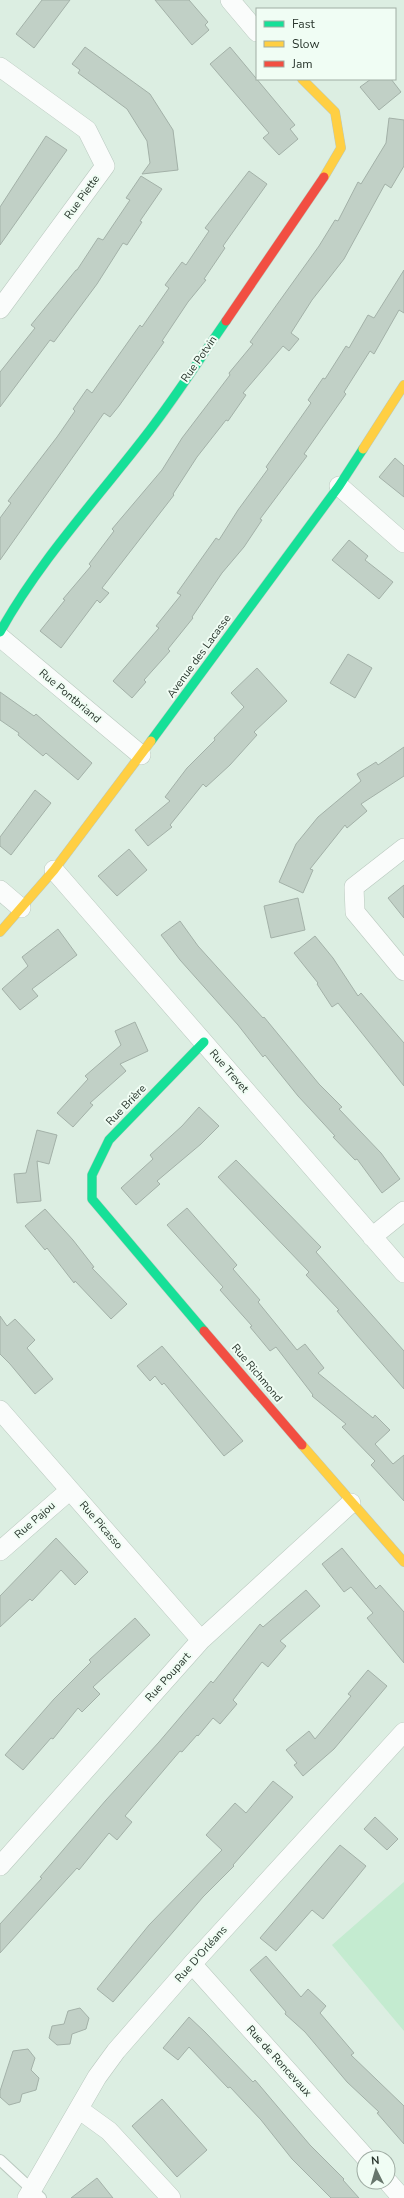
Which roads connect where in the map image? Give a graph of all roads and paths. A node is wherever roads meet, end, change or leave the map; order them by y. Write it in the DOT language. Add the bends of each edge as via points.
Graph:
graph roads {
  1 [pos="230,0"];
  2 [pos="256,31"];
  3 [pos="0,67"];
  4 [pos="303,80"];
  5 [pos="0,309"];
  6 [pos="404,385"];
  7 [pos="339,486"];
  8 [pos="404,543"];
  9 [pos="0,632"];
  10 [pos="0,637"];
  11 [pos="141,755"];
  12 [pos="404,848"];
  13 [pos="54,870"];
  14 [pos="0,890"];
  15 [pos="21,908"];
  16 [pos="0,932"];
  17 [pos="404,971"];
  18 [pos="204,1042"];
  19 [pos="92,1199"];
  20 [pos="404,1211"];
  21 [pos="372,1237"];
  22 [pos="404,1273"];
  23 [pos="0,1410"];
  24 [pos="70,1490"];
  25 [pos="351,1503"];
  26 [pos="0,1551"];
  27 [pos="404,1562"];
  28 [pos="201,1640"];
  29 [pos="404,1732"];
  30 [pos="0,1866"];
  31 [pos="192,1964"];
  32 [pos="80,2110"];
  33 [pos="359,2150"];
  34 [pos="0,2160"];
  35 [pos="395,2190"];
  36 [pos="33,2196"];
  37 [pos="171,2198"];
  38 [pos="402,2198"];
  1 -- 2 [label="street"];
  3 -- 5 [label="street, Rue Piette" via="87,130 105,166"];
  4 -- 9 [label="street, Rue Potvin" via="335,112 342,148 316,192 150,430 67,533 15,605"];
  6 -- 7 [label="street, Avenue des Lacasse"];
  7 -- 8 [label="street"];
  7 -- 11 [label="street, Avenue des Lacasse"];
  10 -- 11 [label="street, Rue Pontbriand"];
  11 -- 13 [label="street, Avenue des Lacasse"];
  12 -- 17 [label="street" via="354,887 356,912"];
  13 -- 15 [label="street, Avenue des Lacasse"];
  13 -- 18 [label="street, Rue Trevet"];
  14 -- 15 [label="street"];
  15 -- 16 [label="street, Avenue des Lacasse"];
  18 -- 19 [label="street, Rue Brière" via="109,1140 92,1175"];
  18 -- 21 [label="street, Rue Trevet"];
  19 -- 25 [label="street, Rue Richmond"];
  20 -- 21 [label="street"];
  21 -- 22 [label="street, Rue Trevet"];
  23 -- 24 [label="street, Rue Picasso"];
  24 -- 26 [label="street, Rue Pajou"];
  24 -- 28 [label="street, Rue Picasso"];
  25 -- 27 [label="street, Rue Richmond"];
  25 -- 28 [label="street, Rue Poupart"];
  28 -- 30 [label="street, Rue Poupart"];
  29 -- 31 [label="street, Rue D'Orléans"];
  31 -- 32 [label="street, Rue D'Orléans" via="109,2059"];
  31 -- 33 [label="street, Rue de Roncevaux"];
  32 -- 36 [label="street, Rue D'Orléans"];
  32 -- 37 [label="street" via="109,2131"];
  34 -- 36 [label="lane"];
  35 -- 38 [label="street"];
}
